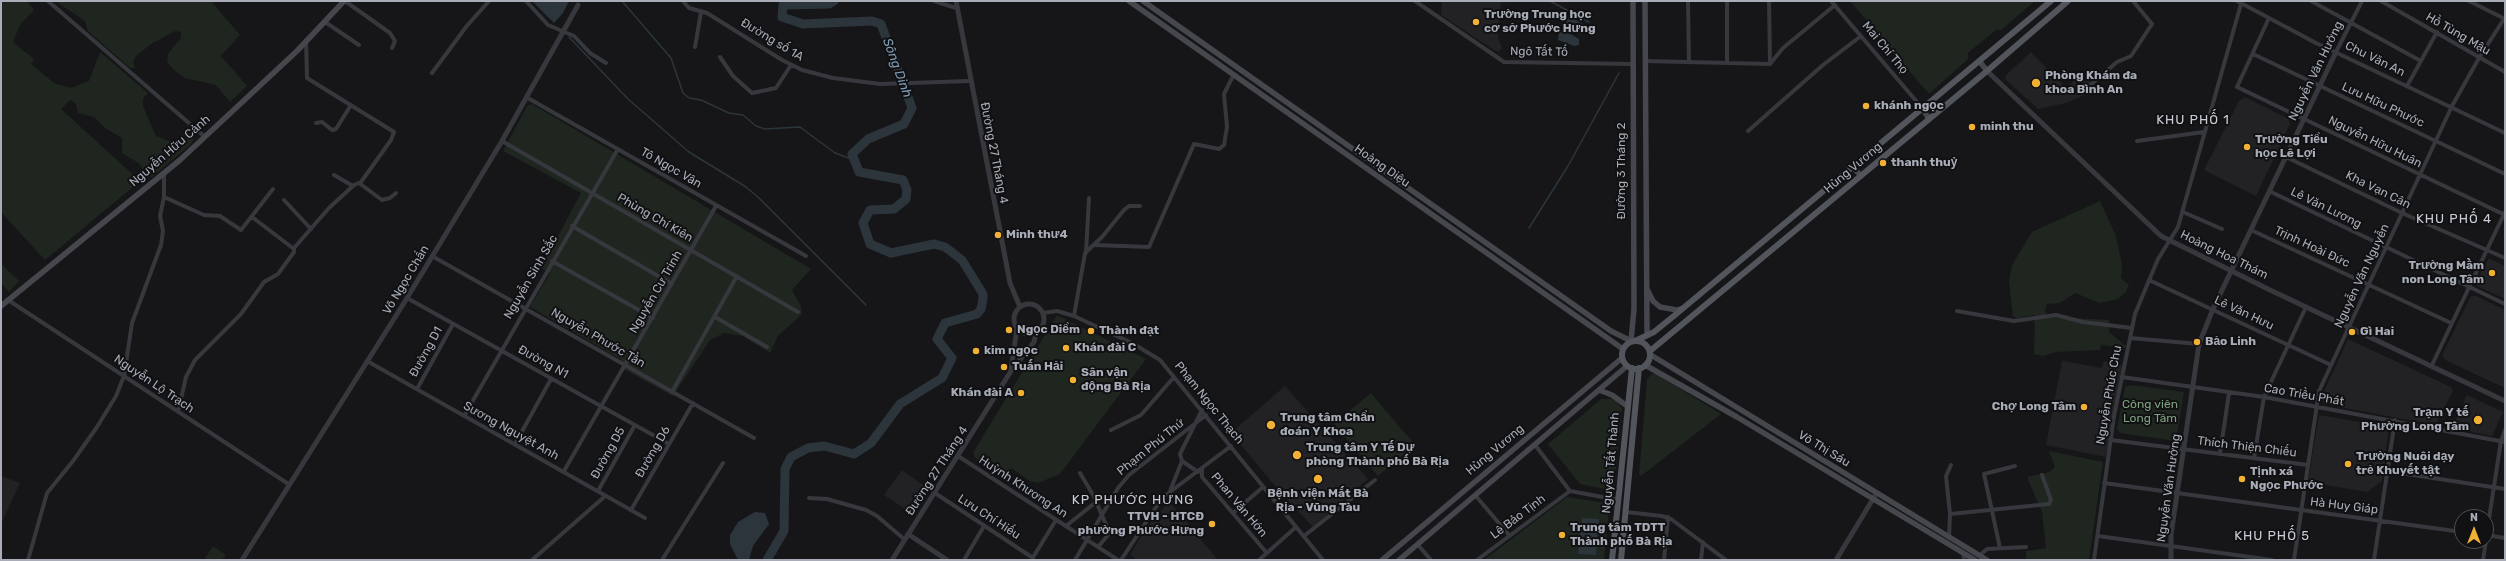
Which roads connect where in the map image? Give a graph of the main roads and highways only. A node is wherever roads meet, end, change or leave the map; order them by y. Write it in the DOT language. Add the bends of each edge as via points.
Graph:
graph roads {
  1 [pos="344,1"];
  2 [pos="1129,1"];
  3 [pos="1143,1"];
  4 [pos="1634,1"];
  5 [pos="1645,1"];
  6 [pos="2051,1"];
  7 [pos="2068,1"];
  8 [pos="2059,9"];
  9 [pos="1227,60"];
  10 [pos="1980,62"];
  11 [pos="1222,66"];
  12 [pos="1987,71"];
  13 [pos="1922,109"];
  14 [pos="1930,119"];
  15 [pos="1853,167"];
  16 [pos="1861,176"];
  17 [pos="1414,191"];
  18 [pos="1410,198"];
  19 [pos="1645,279"];
  20 [pos="1,306"];
  21 [pos="1684,308"];
  22 [pos="1647,335"];
  23 [pos="1633,341"];
  24 [pos="1623,349"];
  25 [pos="1650,351"];
  26 [pos="1622,358"];
  27 [pos="1645,365"];
  28 [pos="1630,367"];
  29 [pos="1639,368"];
  30 [pos="1599,390"];
  31 [pos="1628,406"];
  32 [pos="1874,496"];
  33 [pos="1956,541"];
  34 [pos="1957,548"];
  35 [pos="1978,558"];
  36 [pos="1382,560"];
  37 [pos="1399,560"];
  38 [pos="1612,560"];
  39 [pos="1621,560"];
  40 [pos="1987,560"];
  1 -- 20 [label="main road, Nguyễn Hữu Cảnh" via="164,174"];
  2 -- 11 [label="main road, Hoàng Diệu"];
  3 -- 9 [label="main road, Hoàng Diệu"];
  4 -- 23 [label="main road, Đường 3 Tháng 2"];
  5 -- 19 [label="main road, Đường 3 Tháng 2"];
  6 -- 8 [label="main road"];
  6 -- 10 [label="main road, Hùng Vương"];
  7 -- 8 [label="main road, Hùng Vương"];
  8 -- 12 [label="main road, Hùng Vương"];
  9 -- 11 [label="main road"];
  9 -- 17 [label="main road, Hoàng Diệu"];
  10 -- 12 [label="main road, Hoàng Hoa Thám"];
  10 -- 13 [label="main road, Hùng Vương"];
  11 -- 18 [label="main road, Hoàng Diệu"];
  12 -- 14 [label="main road, Hùng Vương"];
  13 -- 14 [label="main road"];
  13 -- 15 [label="main road, Hùng Vương"];
  14 -- 16 [label="main road, Hùng Vương"];
  15 -- 16 [label="main road"];
  15 -- 21 [label="main road, Hùng Vương"];
  16 -- 25 [label="main road, Hùng Vương"];
  17 -- 18 [label="main road"];
  17 -- 23 [label="main road, Hoàng Diệu" via="1611,331"];
  18 -- 24 [label="main road, Hoàng Diệu"];
  19 -- 21 [label="main road" via="1648,294 1660,307 1677,310"];
  19 -- 22 [label="main road, Đường 3 Tháng 2"];
  21 -- 22 [label="main road, Hùng Vương"];
  22 -- 23 [label="main road, Hùng Vương"];
  22 -- 25 [label="main road"];
  23 -- 24 [label="main road"];
  23 -- 25 [label="main road" via="1641,341"];
  24 -- 26 [label="main road"];
  25 -- 27 [label="main road"];
  25 -- 32 [label="main road, Võ Thị Sáu"];
  26 -- 28 [label="main road"];
  26 -- 36 [label="main road, Hùng Vương"];
  27 -- 29 [label="main road"];
  27 -- 32 [label="main road, Võ Thị Sáu"];
  28 -- 29 [label="main road"];
  28 -- 30 [label="main road, Hùng Vương"];
  28 -- 31 [label="main road, Nguyễn Tất Thành"];
  29 -- 39 [label="main road, Nguyễn Tất Thành"];
  30 -- 31 [label="main road" via="1612,394"];
  30 -- 37 [label="main road, Hùng Vương"];
  31 -- 38 [label="main road, Nguyễn Tất Thành"];
  32 -- 33 [label="main road, Võ Thị Sáu"];
  32 -- 34 [label="main road, Võ Thị Sáu"];
  33 -- 34 [label="main road"];
  33 -- 35 [label="main road, Võ Thị Sáu"];
  34 -- 35 [label="main road, Võ Thị Sáu"];
  35 -- 40 [label="main road, Võ Thị Sáu"];
}
